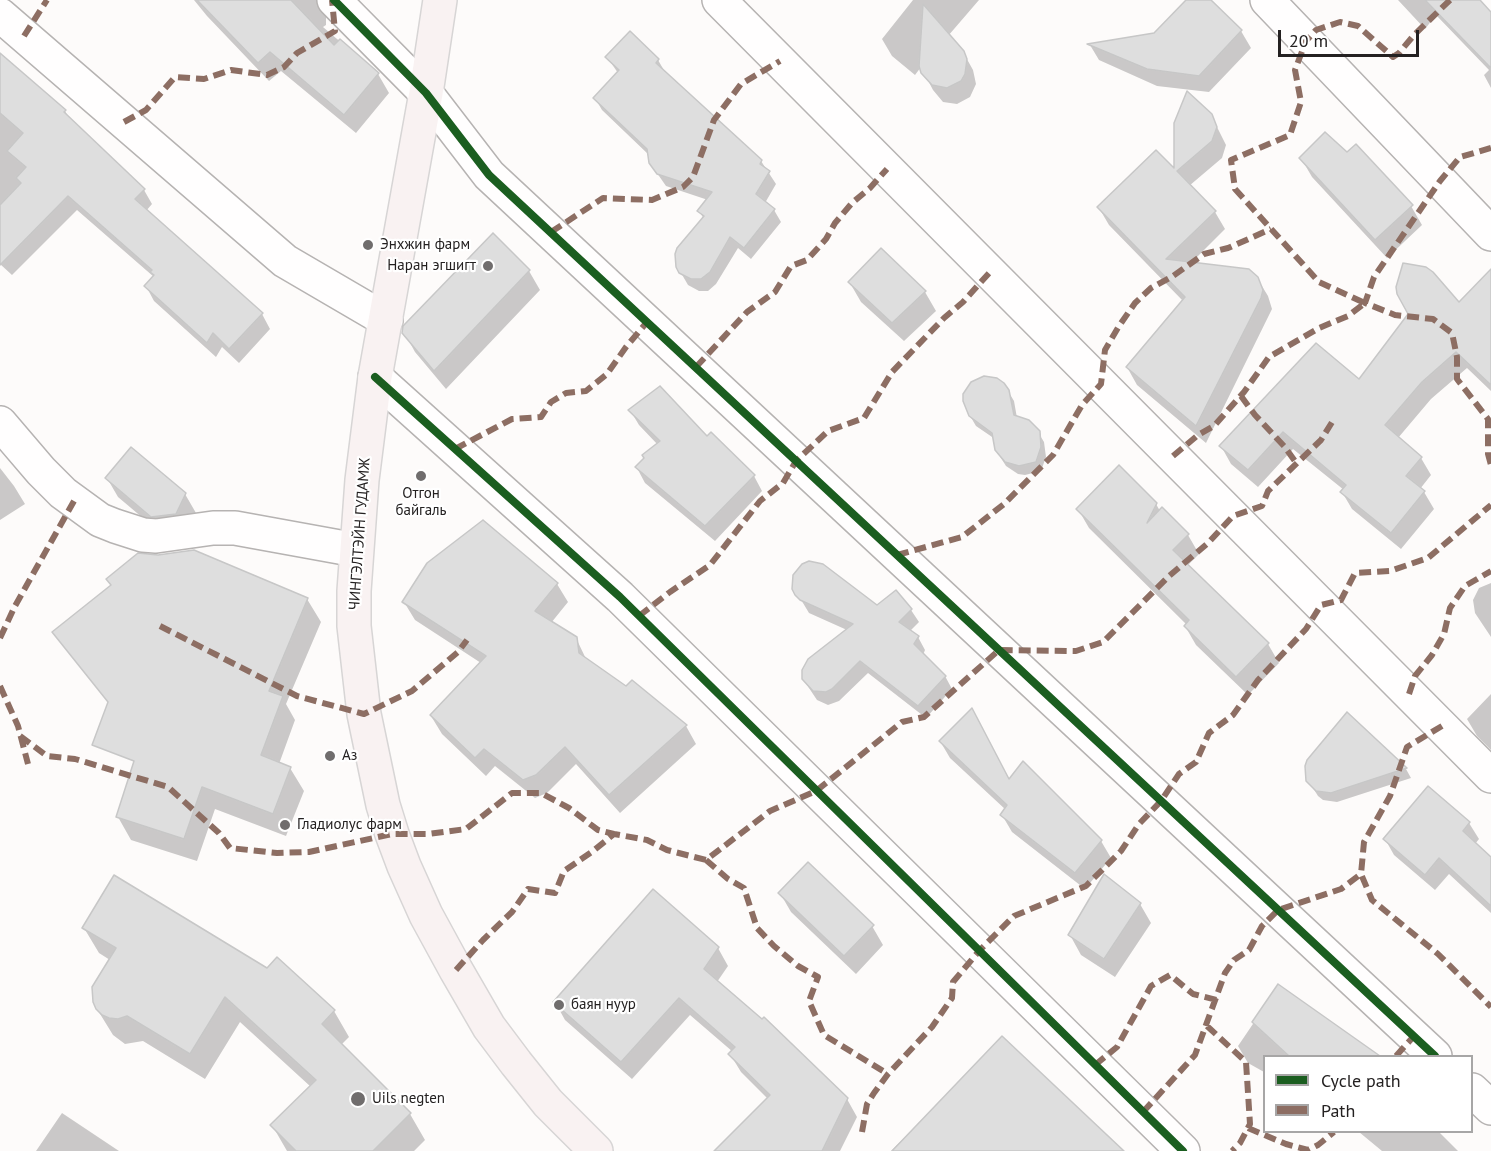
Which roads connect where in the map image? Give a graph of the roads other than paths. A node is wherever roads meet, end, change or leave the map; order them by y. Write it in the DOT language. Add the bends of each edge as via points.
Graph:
graph roads {
  1 [pos="334,0"];
  2 [pos="440,0"];
  3 [pos="719,0"];
  4 [pos="1267,0"];
  5 [pos="0,15"];
  6 [pos="426,93"];
  7 [pos="1491,234"];
  8 [pos="386,320"];
  9 [pos="375,377"];
  10 [pos="0,423"];
  11 [pos="356,550"];
  12 [pos="1491,776"];
  13 [pos="1434,1055"];
  14 [pos="1473,1091"];
  15 [pos="1491,1108"];
  16 [pos="596,1151"];
  17 [pos="1183,1151"];
  1 -- 6 [label="street"];
  2 -- 6 [label="main road, ЧИНГЭЛТЭЙН ГУДАМЖ"];
  3 -- 12 [label="street"];
  4 -- 7 [label="street"];
  5 -- 8 [label="street" via="285,261"];
  6 -- 8 [label="main road, ЧИНГЭЛТЭЙН ГУДАМЖ"];
  6 -- 13 [label="street" via="489,175"];
  8 -- 9 [label="main road, ЧИНГЭЛТЭЙН ГУДАМЖ"];
  9 -- 11 [label="main road, ЧИНГЭЛТЭЙН ГУДАМЖ"];
  9 -- 17 [label="street" via="620,597"];
  10 -- 11 [label="street" via="63,493 100,520 122,529 156,536 235,528"];
  11 -- 16 [label="main road, ЧИНГЭЛТЭЙН ГУДАМЖ" via="354,626 364,714 383,805 404,866 489,1027 548,1103"];
  14 -- 15 [label="street"];
}
